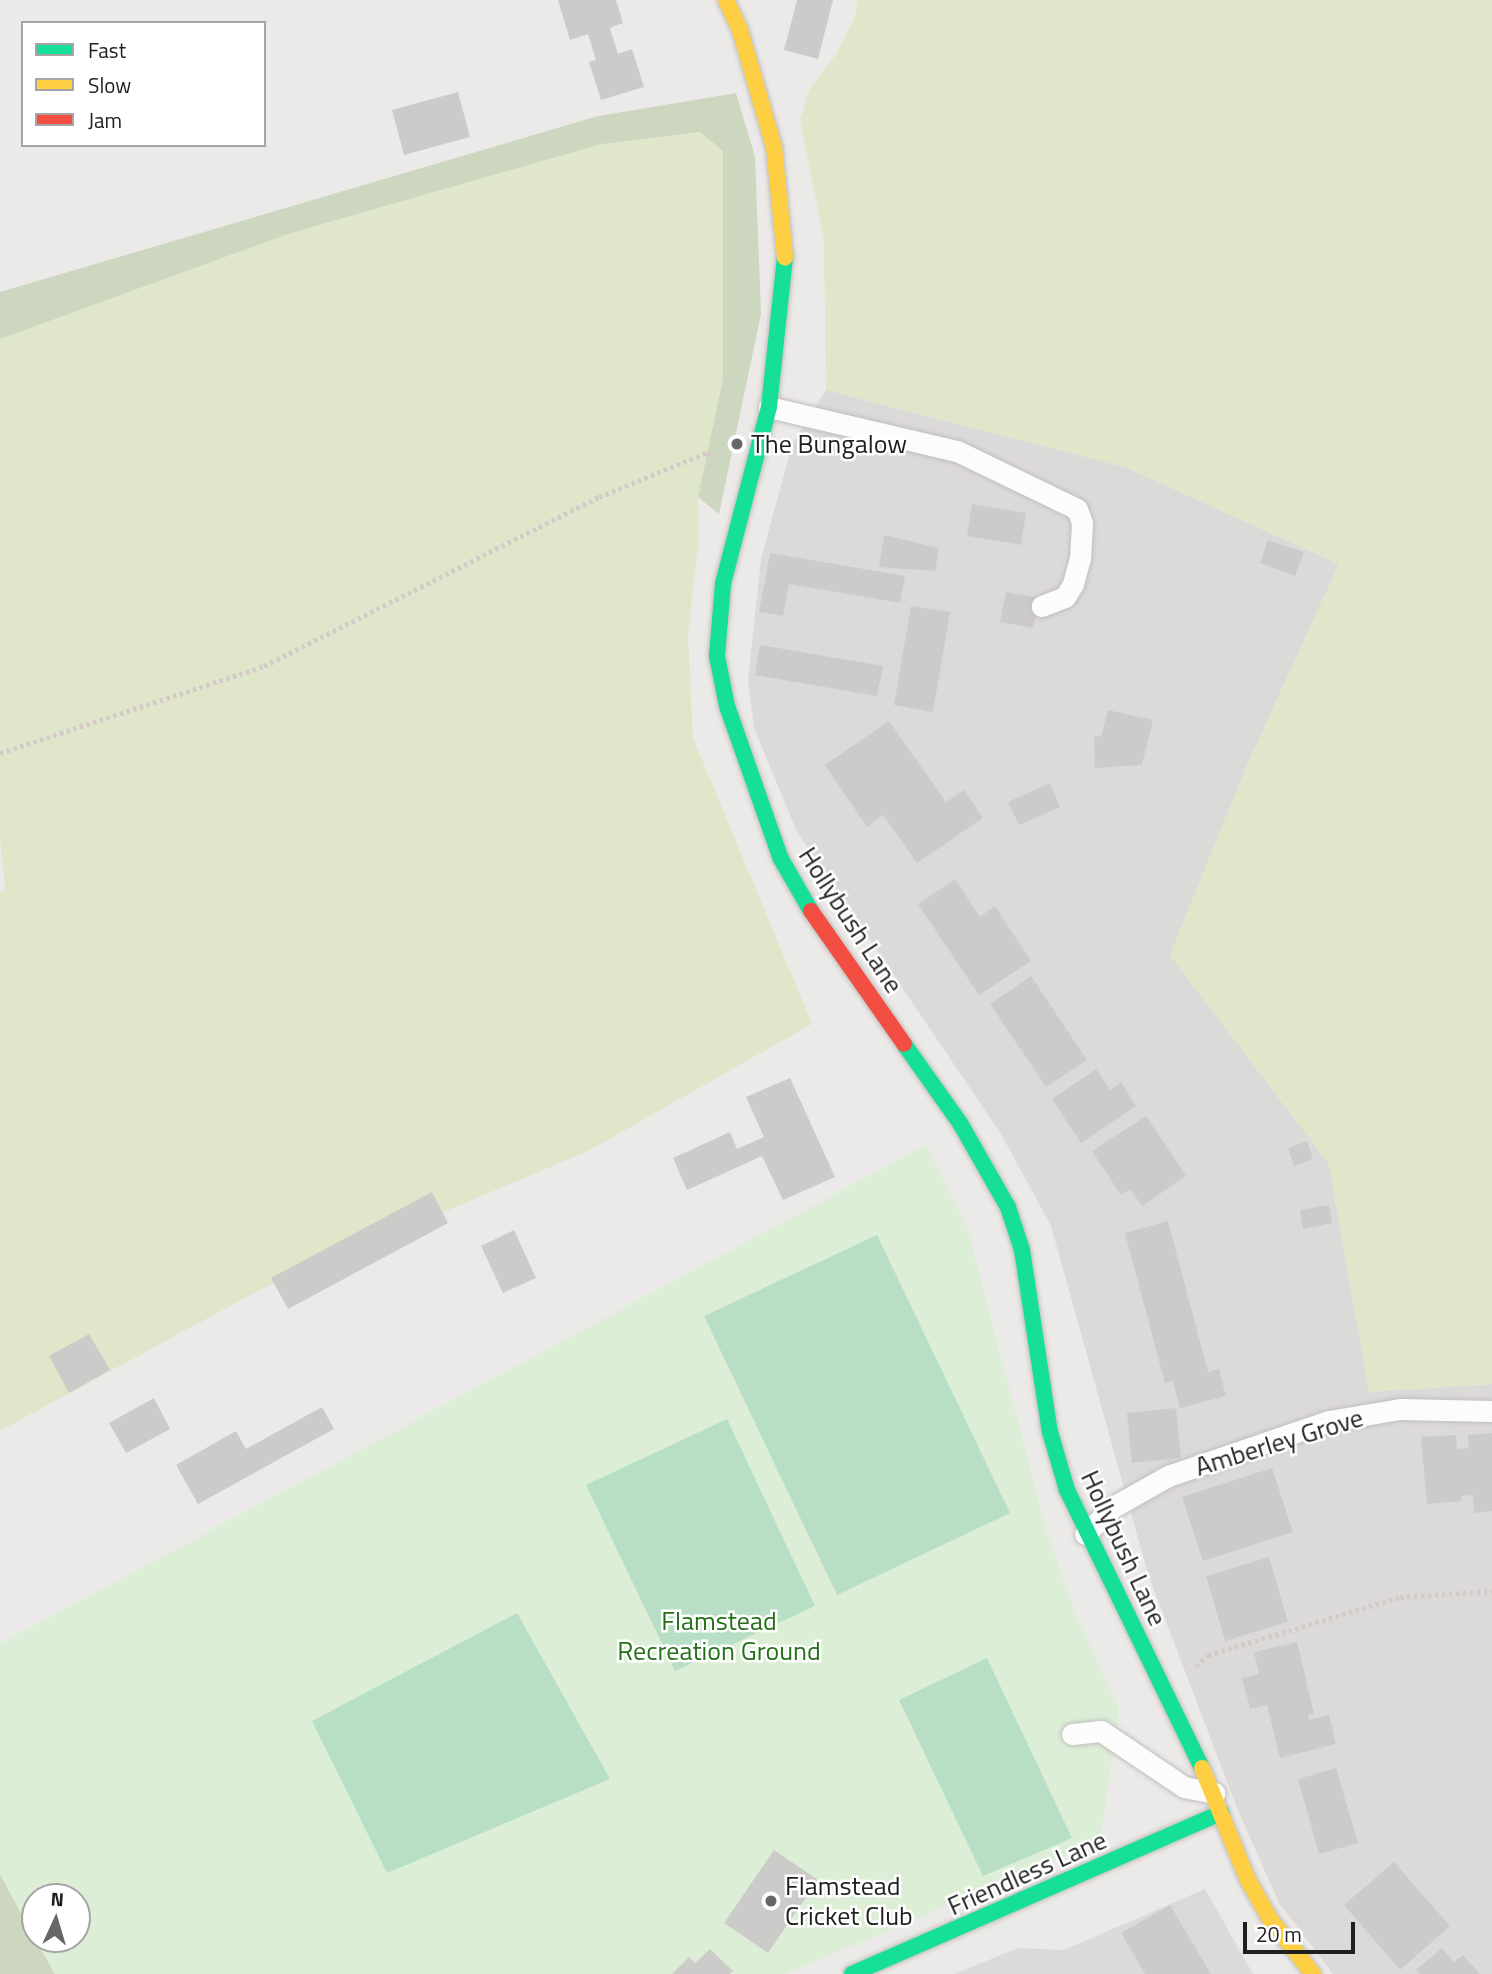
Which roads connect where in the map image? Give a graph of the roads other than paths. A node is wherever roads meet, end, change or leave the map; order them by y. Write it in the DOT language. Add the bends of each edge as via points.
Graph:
graph roads {
  1 [pos="726,0"];
  2 [pos="769,407"];
  3 [pos="1042,606"];
  4 [pos="1492,1411"];
  5 [pos="1085,1534"];
  6 [pos="1072,1734"];
  7 [pos="1217,1803"];
  8 [pos="852,1974"];
  9 [pos="1313,1974"];
  1 -- 2 [label="street, Hollybush Lane" via="740,30 774,147 785,262"];
  2 -- 3 [label="lane" via="957,451 1077,509 1082,523 1073,584 1065,597"];
  2 -- 5 [label="street, Hollybush Lane" via="723,584 718,656 727,706 781,859 819,925 960,1123 1008,1207 1022,1250 1050,1433"];
  4 -- 5 [label="lane, Amberley Grove" via="1400,1409 1329,1421 1168,1476 1113,1507"];
  5 -- 7 [label="street, Hollybush Lane" via="1167,1693"];
  6 -- 7 [label="lane" via="1101,1731 1184,1787"];
  7 -- 8 [label="street, Friendless Lane"];
  7 -- 9 [label="street, Hollybush Lane" via="1270,1920"];
}
